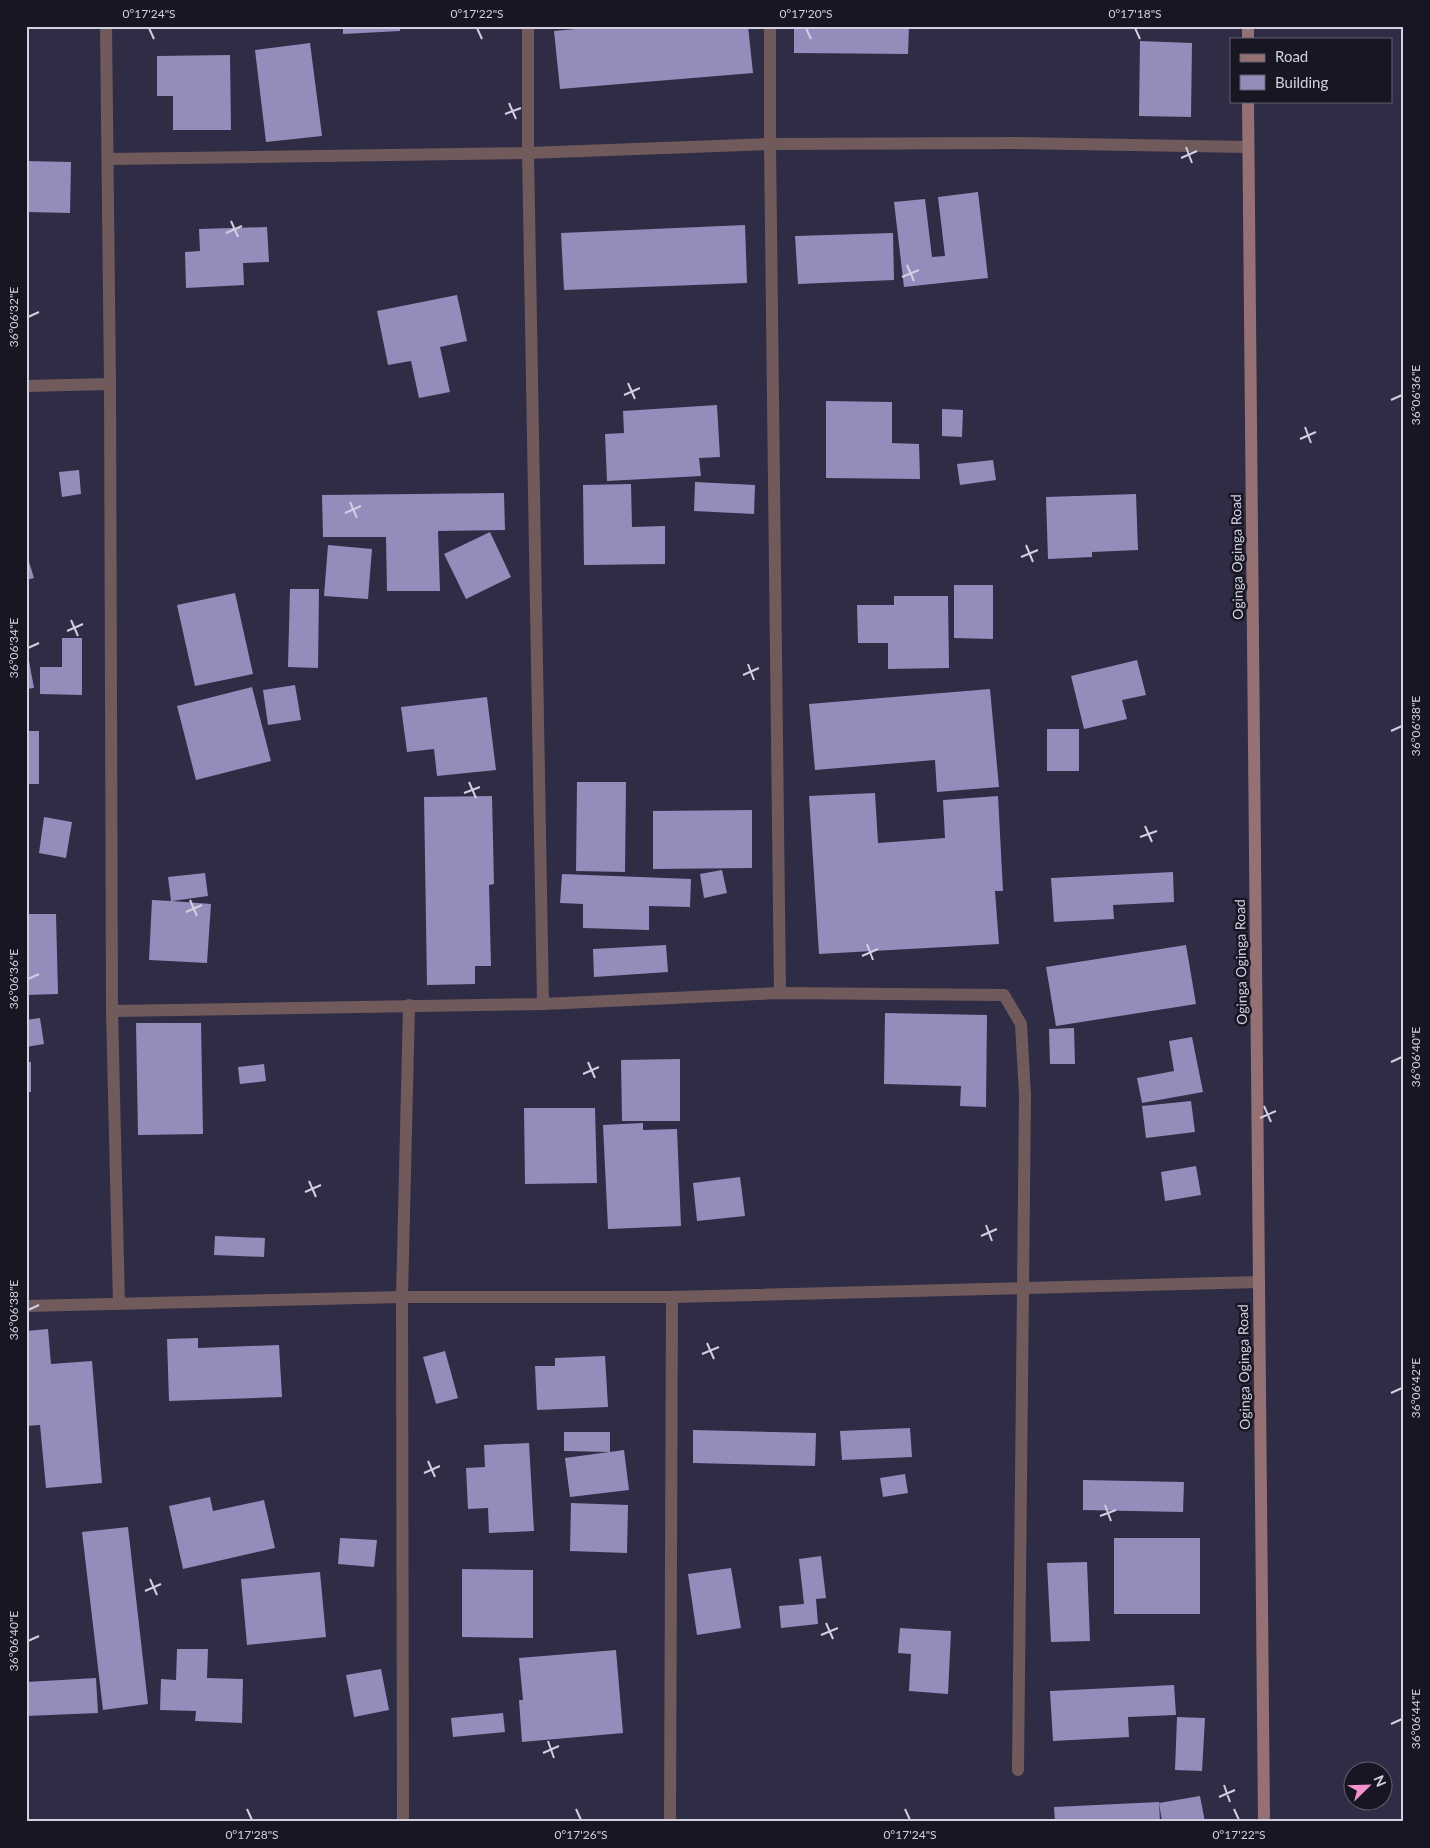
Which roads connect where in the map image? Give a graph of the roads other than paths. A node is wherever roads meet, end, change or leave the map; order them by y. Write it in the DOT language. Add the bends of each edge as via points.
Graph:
graph roads {
  1 [pos="106,26"];
  2 [pos="528,26"];
  3 [pos="770,26"];
  4 [pos="1248,102"];
  5 [pos="770,144"];
  6 [pos="1248,147"];
  7 [pos="528,153"];
  8 [pos="108,159"];
  9 [pos="110,384"];
  10 [pos="26,386"];
  11 [pos="780,993"];
  12 [pos="543,1004"];
  13 [pos="409,1005"];
  14 [pos="112,1011"];
  15 [pos="1259,1282"];
  16 [pos="1022,1287"];
  17 [pos="402,1297"];
  18 [pos="672,1298"];
  19 [pos="119,1304"];
  20 [pos="26,1306"];
  21 [pos="1018,1770"];
  22 [pos="403,1822"];
  23 [pos="670,1822"];
  24 [pos="1264,1822"];
  1 -- 8 [label="street"];
  2 -- 7 [label="street"];
  3 -- 5 [label="street"];
  4 -- 6 [label="street, Oginga Oginga Road"];
  5 -- 6 [label="street" via="1014,143"];
  5 -- 7 [label="street"];
  5 -- 11 [label="street"];
  6 -- 15 [label="street, Oginga Oginga Road"];
  7 -- 8 [label="street"];
  7 -- 12 [label="street"];
  8 -- 9 [label="street"];
  9 -- 10 [label="street"];
  9 -- 14 [label="street"];
  11 -- 12 [label="street"];
  11 -- 16 [label="street" via="1004,995 1021,1024 1025,1096"];
  12 -- 13 [label="street"];
  13 -- 14 [label="street"];
  13 -- 17 [label="street"];
  14 -- 19 [label="street"];
  15 -- 16 [label="street"];
  15 -- 24 [label="street, Oginga Oginga Road"];
  16 -- 18 [label="street"];
  16 -- 21 [label="street"];
  17 -- 18 [label="street"];
  17 -- 19 [label="street"];
  17 -- 22 [label="street"];
  18 -- 23 [label="street"];
  19 -- 20 [label="street"];
}
